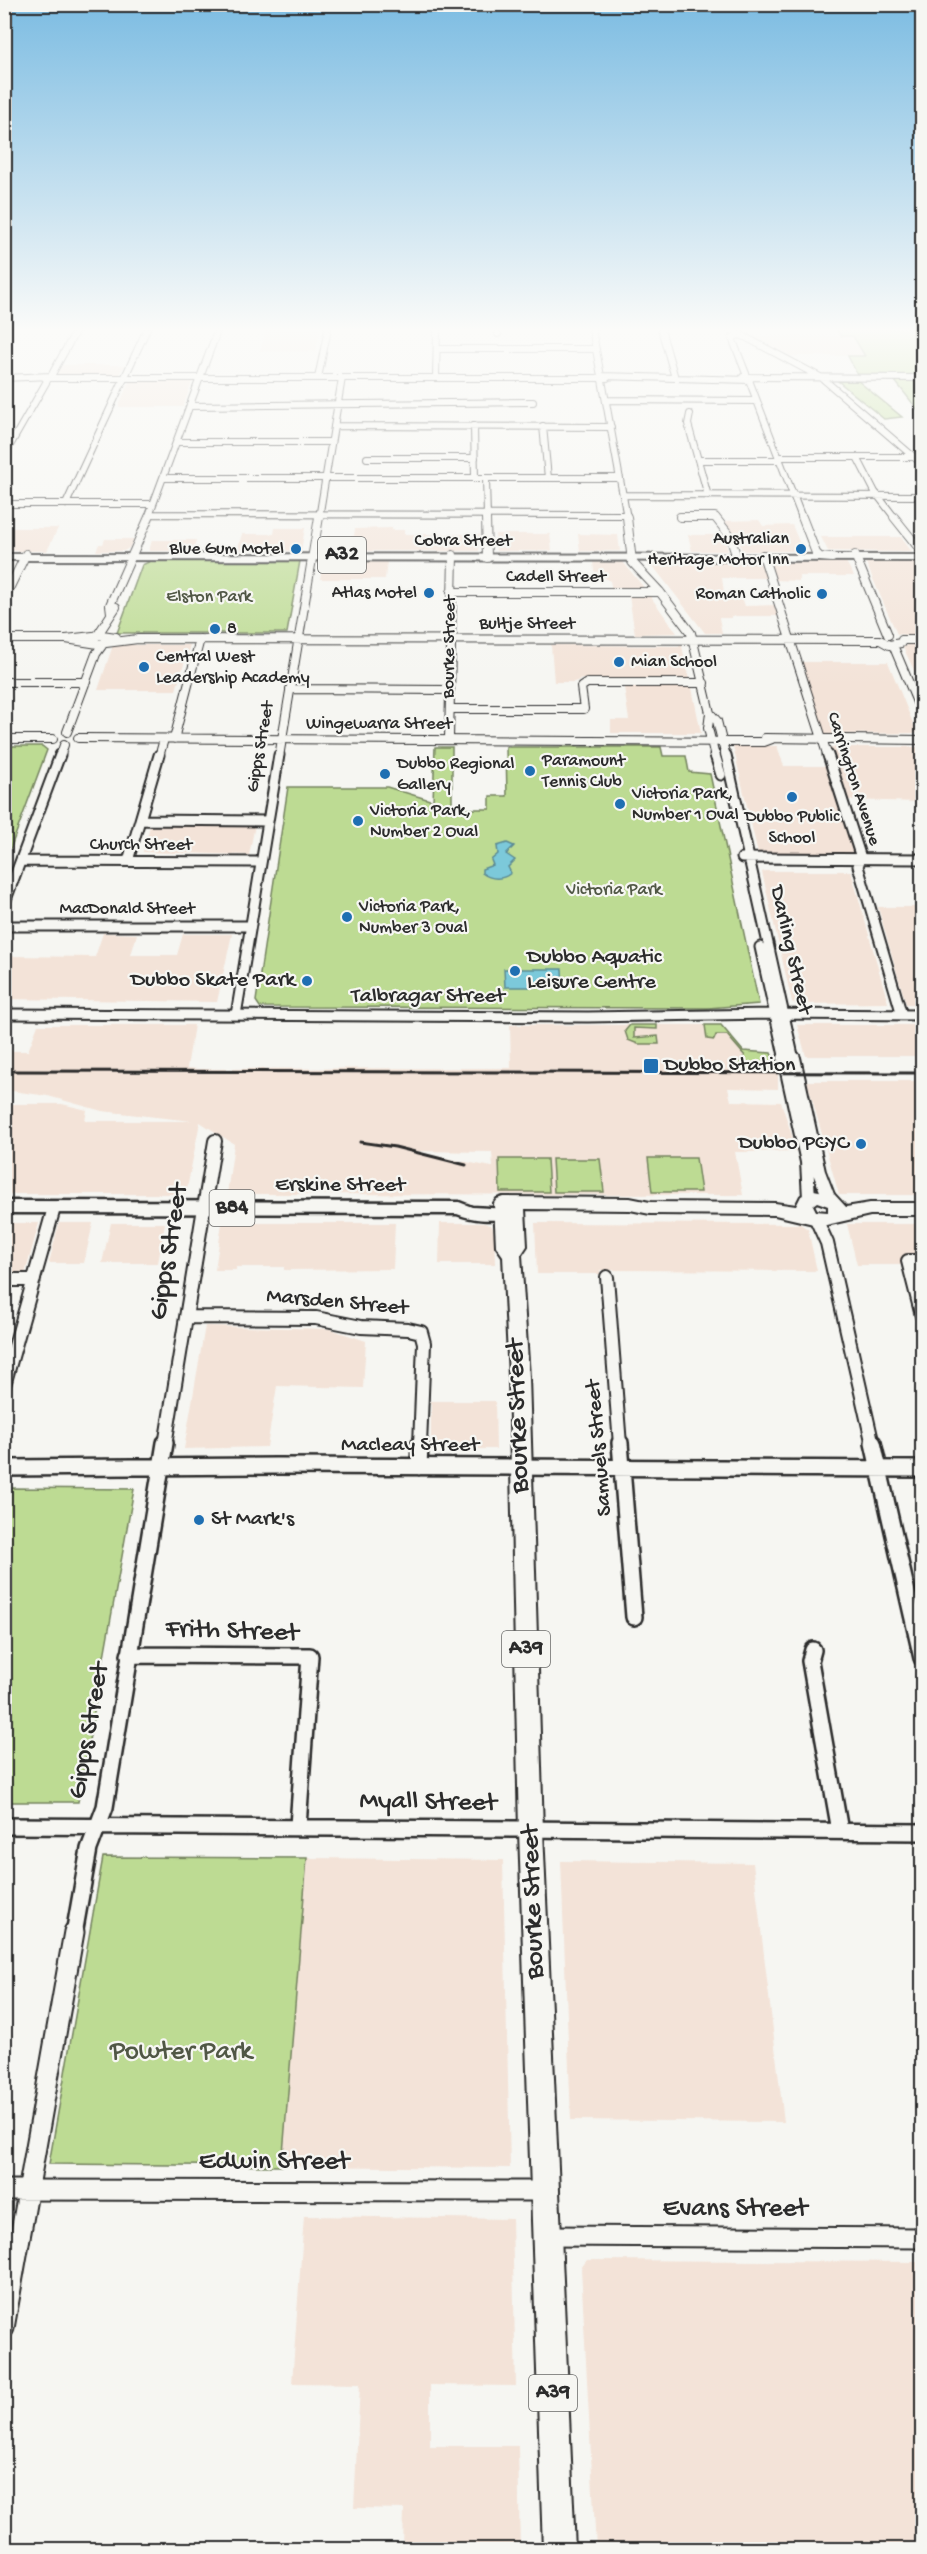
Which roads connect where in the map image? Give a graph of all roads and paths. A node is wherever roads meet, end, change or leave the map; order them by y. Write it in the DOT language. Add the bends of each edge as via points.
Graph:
graph roads {
  1 [pos="92,448"];
  2 [pos="175,448"];
  3 [pos="330,448"];
  4 [pos="475,448"];
  5 [pos="545,448"];
  6 [pos="615,448"];
  7 [pos="695,448"];
  8 [pos="776,448"];
  9 [pos="907,448"];
  10 [pos="367,458"];
  11 [pos="475,458"];
  12 [pos="857,458"];
  13 [pos="919,458"];
  14 [pos="780,459"];
  15 [pos="698,460"];
  16 [pos="922,464"];
  17 [pos="164,478"];
  18 [pos="325,478"];
  19 [pos="475,478"];
  20 [pos="486,478"];
  21 [pos="548,478"];
  22 [pos="620,478"];
  23 [pos="623,495"];
  24 [pos="708,496"];
  25 [pos="794,496"];
  26 [pos="922,496"];
  27 [pos="878,497"];
  28 [pos="4,504"];
  29 [pos="66,504"];
  30 [pos="153,504"];
  31 [pos="319,514"];
  32 [pos="487,515"];
  33 [pos="627,515"];
  34 [pos="680,517"];
  35 [pos="149,518"];
  36 [pos="817,555"];
  37 [pos="922,555"];
  38 [pos="4,556"];
  39 [pos="25,556"];
  40 [pos="134,556"];
  41 [pos="311,556"];
  42 [pos="453,556"];
  43 [pos="487,556"];
  44 [pos="635,556"];
  45 [pos="736,556"];
  46 [pos="763,556"];
  47 [pos="856,557"];
  48 [pos="839,558"];
  49 [pos="451,592"];
  50 [pos="660,592"];
  51 [pos="4,599"];
  52 [pos="107,623"];
  53 [pos="888,635"];
  54 [pos="4,639"];
  55 [pos="94,639"];
  56 [pos="107,639"];
  57 [pos="200,639"];
  58 [pos="298,639"];
  59 [pos="451,639"];
  60 [pos="693,640"];
  61 [pos="790,640"];
  62 [pos="880,640"];
  63 [pos="902,640"];
  64 [pos="922,640"];
  65 [pos="892,645"];
  66 [pos="96,654"];
  67 [pos="4,682"];
  68 [pos="86,682"];
  69 [pos="704,683"];
  70 [pos="290,689"];
  71 [pos="450,690"];
  72 [pos="450,709"];
  73 [pos="922,714"];
  74 [pos="67,732"];
  75 [pos="78,738"];
  76 [pos="4,739"];
  77 [pos="53,739"];
  78 [pos="169,739"];
  79 [pos="281,739"];
  80 [pos="449,739"];
  81 [pos="716,739"];
  82 [pos="823,740"];
  83 [pos="922,741"];
  84 [pos="64,745"];
  85 [pos="140,820"];
  86 [pos="268,821"];
  87 [pos="922,858"];
  88 [pos="21,861"];
  89 [pos="128,861"];
  90 [pos="745,861"];
  91 [pos="261,862"];
  92 [pos="860,862"];
  93 [pos="922,866"];
  94 [pos="4,905"];
  95 [pos="4,926"];
  96 [pos="250,926"];
  97 [pos="4,1014"];
  98 [pos="778,1014"];
  99 [pos="236,1015"];
  100 [pos="902,1015"];
  101 [pos="922,1015"];
  102 [pos="214,1141"];
  103 [pos="4,1208"];
  104 [pos="54,1208"];
  105 [pos="204,1208"];
  106 [pos="510,1208"];
  107 [pos="821,1208"];
  108 [pos="922,1209"];
  109 [pos="922,1261"];
  110 [pos="607,1276"];
  111 [pos="4,1280"];
  112 [pos="34,1280"];
  113 [pos="922,1316"];
  114 [pos="186,1317"];
  115 [pos="4,1385"];
  116 [pos="419,1467"];
  117 [pos="520,1467"];
  118 [pos="4,1468"];
  119 [pos="161,1468"];
  120 [pos="622,1468"];
  121 [pos="880,1469"];
  122 [pos="922,1469"];
  123 [pos="634,1617"];
  124 [pos="813,1650"];
  125 [pos="129,1655"];
  126 [pos="922,1658"];
  127 [pos="4,1826"];
  128 [pos="98,1826"];
  129 [pos="298,1826"];
  130 [pos="531,1831"];
  131 [pos="840,1831"];
  132 [pos="922,1832"];
  133 [pos="4,2190"];
  134 [pos="30,2190"];
  135 [pos="544,2191"];
  136 [pos="547,2236"];
  137 [pos="922,2238"];
  138 [pos="4,2328"];
  139 [pos="559,2550"];
  1 -- 29 [label="street"];
  2 -- 17 [label="street"];
  3 -- 18 [label="street, Gipps Street"];
  4 -- 11 [label="street"];
  5 -- 21 [label="street"];
  6 -- 22 [label="street"];
  7 -- 15 [label="street"];
  8 -- 14 [label="street"];
  9 -- 13 [label="street"];
  10 -- 11 [label="street"];
  11 -- 19 [label="street"];
  12 -- 13 [label="street"];
  12 -- 14 [label="street"];
  12 -- 27 [label="street"];
  13 -- 16 [label="street"];
  14 -- 15 [label="street"];
  14 -- 25 [label="street"];
  15 -- 24 [label="street"];
  17 -- 18 [label="street"];
  17 -- 30 [label="street"];
  18 -- 19 [label="street"];
  18 -- 31 [label="street, Gipps Street"];
  19 -- 20 [label="street"];
  20 -- 21 [label="street"];
  20 -- 32 [label="street"];
  21 -- 22 [label="street"];
  22 -- 23 [label="street"];
  23 -- 24 [label="street"];
  23 -- 33 [label="street"];
  24 -- 25 [label="street"];
  25 -- 27 [label="street"];
  25 -- 36 [label="street"];
  26 -- 27 [label="street"];
  27 -- 37 [label="street"];
  28 -- 29 [label="street"];
  29 -- 30 [label="street"];
  30 -- 35 [label="street"];
  31 -- 32 [label="street"];
  31 -- 35 [label="street"];
  31 -- 41 [label="street, Gipps Street"];
  32 -- 33 [label="street"];
  32 -- 43 [label="street"];
  33 -- 44 [label="street" via="628,543"];
  34 -- 45 [label="street" via="715,517 730,536"];
  35 -- 40 [label="street"];
  36 -- 46 [label="highway, Cobra Street / A32"];
  36 -- 47 [label="highway, Cobra Street / A32"];
  36 -- 48 [label="street"];
  37 -- 47 [label="highway, Cobra Street / A32"];
  38 -- 39 [label="highway, Cobra Street / A32"];
  39 -- 40 [label="highway, Cobra Street / A32"];
  39 -- 51 [label="street"];
  40 -- 41 [label="highway, Cobra Street / A32"];
  40 -- 52 [label="street" via="110,605"];
  41 -- 42 [label="highway, Cobra Street / A32"];
  41 -- 58 [label="street, Gipps Street"];
  42 -- 43 [label="highway, Cobra Street / A32"];
  42 -- 49 [label="street, Bourke Street"];
  43 -- 44 [label="highway, Cobra Street / A32"];
  44 -- 45 [label="highway, Cobra Street / A32"];
  44 -- 50 [label="street, Darling Street"];
  45 -- 46 [label="highway, Cobra Street / A32"];
  46 -- 48 [label="highway, Cobra Street / A32"];
  46 -- 61 [label="street, Carrington Avenue"];
  47 -- 48 [label="highway, Cobra Street / A32"];
  47 -- 53 [label="street"];
  49 -- 50 [label="street, Cadell Street"];
  49 -- 59 [label="street, Bourke Street"];
  50 -- 60 [label="street, Darling Street" via="692,633"];
  52 -- 55 [label="street"];
  52 -- 56 [label="street"];
  53 -- 62 [label="street"];
  53 -- 63 [label="street"];
  54 -- 55 [label="street"];
  55 -- 56 [label="street, Bultje Street"];
  55 -- 66 [label="street"];
  56 -- 57 [label="street, Bultje Street"];
  56 -- 66 [label="street"];
  57 -- 58 [label="street, Bultje Street"];
  57 -- 78 [label="street"];
  58 -- 59 [label="street, Bultje Street"];
  58 -- 70 [label="street, Gipps Street"];
  59 -- 60 [label="street, Bultje Street"];
  59 -- 71 [label="street, Bourke Street"];
  60 -- 61 [label="street, Bultje Street"];
  60 -- 69 [label="street, Darling Street"];
  61 -- 62 [label="street, Bultje Street"];
  61 -- 82 [label="street, Carrington Avenue"];
  62 -- 65 [label="street"];
  63 -- 64 [label="street"];
  63 -- 65 [label="street"];
  65 -- 73 [label="street"];
  66 -- 68 [label="street"];
  67 -- 68 [label="street"];
  68 -- 74 [label="street"];
  69 -- 72 [label="street" via="587,683 581,687 584,709"];
  69 -- 81 [label="street, Darling Street" via="710,712 717,721"];
  70 -- 71 [label="street"];
  70 -- 79 [label="street, Gipps Street"];
  71 -- 72 [label="street, Bourke Street"];
  72 -- 80 [label="street, Bourke Street"];
  74 -- 75 [label="street"];
  74 -- 77 [label="street"];
  75 -- 78 [label="street, Wingewarra Street"];
  75 -- 84 [label="street"];
  76 -- 77 [label="street"];
  77 -- 84 [label="street"];
  78 -- 79 [label="street, Wingewarra Street"];
  78 -- 85 [label="street"];
  79 -- 80 [label="street, Wingewarra Street"];
  79 -- 86 [label="street, Gipps Street"];
  80 -- 81 [label="street, Wingewarra Street"];
  81 -- 82 [label="street, Wingewarra Street"];
  81 -- 90 [label="street, Darling Street"];
  82 -- 83 [label="street, Wingewarra Street"];
  82 -- 92 [label="street, Carrington Avenue"];
  84 -- 88 [label="street"];
  85 -- 86 [label="street"];
  85 -- 89 [label="street"];
  86 -- 91 [label="street, Gipps Street"];
  87 -- 92 [label="street"];
  88 -- 89 [label="street, Church Street"];
  88 -- 94 [label="street"];
  89 -- 91 [label="street, Church Street"];
  90 -- 92 [label="street"];
  90 -- 98 [label="street, Darling Street"];
  91 -- 96 [label="street, Gipps Street"];
  92 -- 93 [label="street"];
  92 -- 100 [label="street, Carrington Avenue"];
  95 -- 96 [label="street, MacDonald Street"];
  96 -- 99 [label="street, Gipps Street"];
  97 -- 99 [label="street, Talbragar Street"];
  98 -- 99 [label="street, Talbragar Street"];
  98 -- 100 [label="street, Talbragar Street"];
  98 -- 107 [label="street, Darling Street" via="807,1162"];
  98 -- 107 [label="street, Darling Street" via="819,1172"];
  100 -- 101 [label="street, Talbragar Street"];
  102 -- 105 [label="street, Gipps Street"];
  103 -- 104 [label="main road, Erskine Street / B84"];
  104 -- 105 [label="main road, Erskine Street / B84"];
  104 -- 112 [label="street"];
  105 -- 106 [label="main road, Erskine Street / B84" via="459,1208 470,1213"];
  105 -- 114 [label="street, Gipps Street"];
  106 -- 107 [label="highway, Erskine Street" via="631,1213 650,1208"];
  106 -- 117 [label="highway, Bourke Street / A39" via="518,1246 512,1254"];
  107 -- 108 [label="highway, Erskine Street"];
  107 -- 121 [label="street, Darling Street"];
  109 -- 113 [label="street" via="908,1261"];
  110 -- 120 [label="street, Samuels Street"];
  111 -- 112 [label="street"];
  112 -- 115 [label="street"];
  114 -- 116 [label="street, Marsden Street" via="316,1318 421,1332 424,1342"];
  114 -- 119 [label="street, Gipps Street"];
  116 -- 117 [label="street, Macleay Street"];
  116 -- 119 [label="street, Macleay Street"];
  117 -- 120 [label="street, Macleay Street"];
  117 -- 130 [label="highway, Bourke Street / A39"];
  118 -- 119 [label="street, Macleay Street"];
  119 -- 125 [label="street, Gipps Street"];
  120 -- 121 [label="street, Macleay Street"];
  120 -- 123 [label="street, Samuels Street"];
  121 -- 122 [label="street, Macleay Street"];
  121 -- 126 [label="street, Darling Street"];
  124 -- 131 [label="street" via="810,1661"];
  125 -- 128 [label="street, Gipps Street" via="105,1807"];
  125 -- 129 [label="street, Frith Street" via="310,1656"];
  127 -- 128 [label="street, Myall Street"];
  128 -- 129 [label="street, Myall Street"];
  128 -- 134 [label="street, Gipps Street" via="89,1849"];
  129 -- 130 [label="street, Myall Street"];
  130 -- 131 [label="street, Myall Street"];
  130 -- 135 [label="highway, Bourke Street / A39"];
  131 -- 132 [label="street, Myall Street"];
  133 -- 134 [label="street, Edwin Street"];
  134 -- 135 [label="street, Edwin Street"];
  134 -- 138 [label="street, Gipps Street"];
  135 -- 136 [label="highway, Bourke Street / A39"];
  136 -- 137 [label="street, Evans Street"];
  136 -- 139 [label="highway, Bourke Street / A39"];
}
